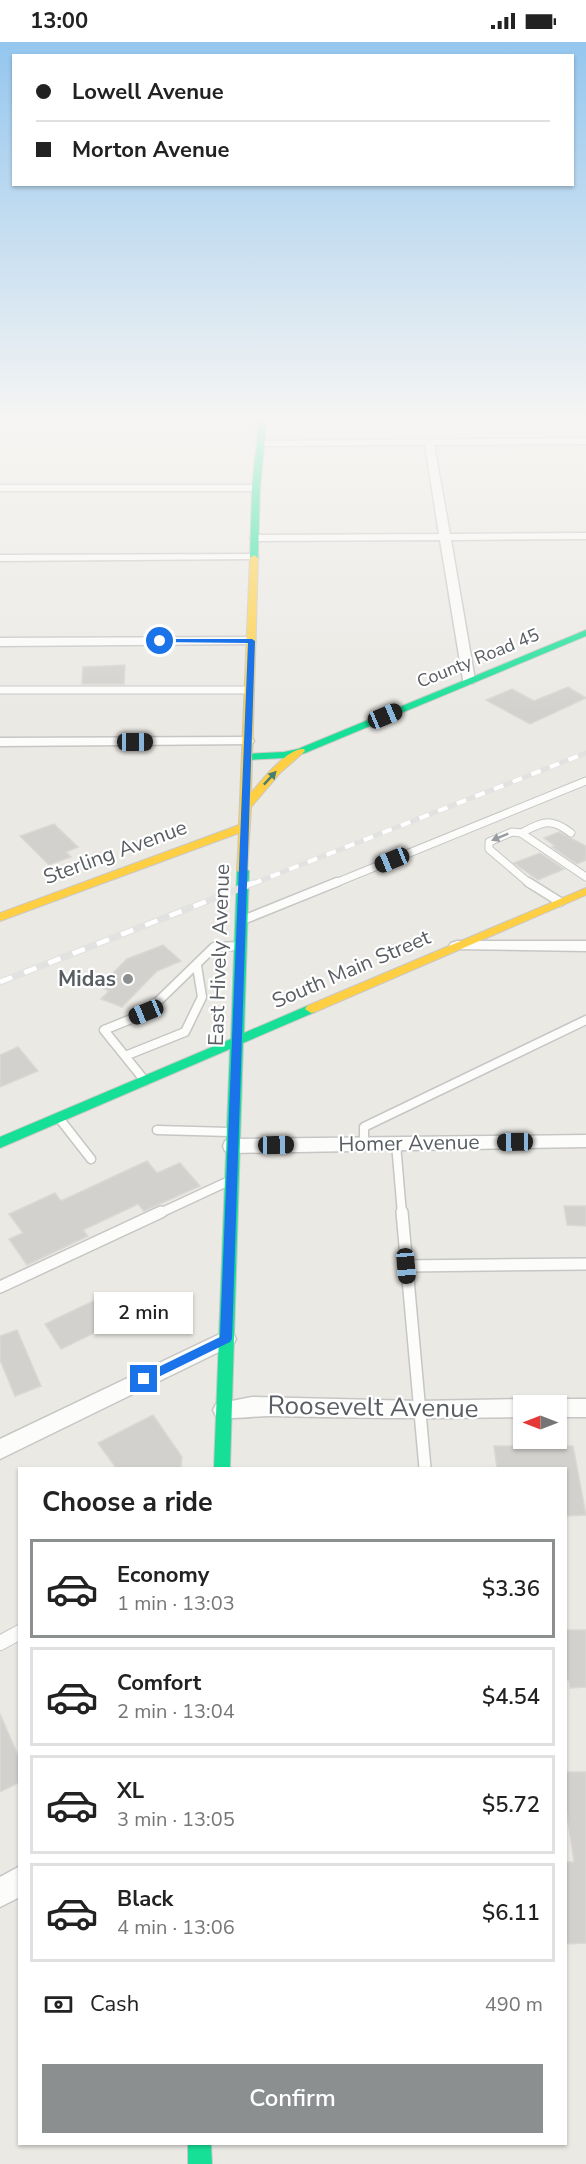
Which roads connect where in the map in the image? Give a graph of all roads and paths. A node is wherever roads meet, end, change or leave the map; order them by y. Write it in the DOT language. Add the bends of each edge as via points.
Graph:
graph roads {
  1 [pos="255,517"];
  2 [pos="442,517"];
  3 [pos="586,536"];
  4 [pos="446,537"];
  5 [pos="255,538"];
  6 [pos="0,558"];
  7 [pos="254,558"];
  8 [pos="586,633"];
  9 [pos="252,641"];
  10 [pos="0,642"];
  11 [pos="469,680"];
  12 [pos="0,690"];
  13 [pos="249,690"];
  14 [pos="247,741"];
  15 [pos="0,742"];
  16 [pos="301,751"];
  17 [pos="247,757"];
  18 [pos="586,781"];
  19 [pos="244,808"];
  20 [pos="244,827"];
  21 [pos="521,833"];
  22 [pos="571,833"];
  23 [pos="586,878"];
  24 [pos="586,891"];
  25 [pos="560,902"];
  26 [pos="0,917"];
  27 [pos="241,921"];
  28 [pos="240,946"];
  29 [pos="457,946"];
  30 [pos="586,946"];
  31 [pos="197,966"];
  32 [pos="586,1020"];
  33 [pos="238,1041"];
  34 [pos="125,1056"];
  35 [pos="145,1081"];
  36 [pos="58,1118"];
  37 [pos="157,1130"];
  38 [pos="233,1139"];
  39 [pos="586,1141"];
  40 [pos="0,1143"];
  41 [pos="364,1144"];
  42 [pos="396,1144"];
  43 [pos="91,1159"];
  44 [pos="231,1180"];
  45 [pos="586,1264"];
  46 [pos="406,1266"];
  47 [pos="0,1287"];
  48 [pos="226,1339"];
  49 [pos="513,1408"];
  50 [pos="567,1408"];
  51 [pos="586,1408"];
  52 [pos="224,1410"];
  53 [pos="419,1410"];
  54 [pos="0,1450"];
  55 [pos="222,1467"];
  56 [pos="425,1467"];
  57 [pos="18,1633"];
  58 [pos="0,1643"];
  59 [pos="18,1881"];
  60 [pos="0,1893"];
  61 [pos="200,2145"];
  62 [pos="200,2164"];
  1 -- 5 [label="street, East Hively Avenue"];
  2 -- 4 [label="street"];
  3 -- 4 [label="street"];
  4 -- 5 [label="street"];
  4 -- 11 [label="street"];
  5 -- 7 [label="street, East Hively Avenue"];
  6 -- 7 [label="street"];
  7 -- 9 [label="street, East Hively Avenue"];
  8 -- 11 [label="street, County Road 45"];
  9 -- 10 [label="street"];
  9 -- 13 [label="street, East Hively Avenue"];
  11 -- 16 [label="street, County Road 45"];
  12 -- 13 [label="lane"];
  13 -- 14 [label="street, East Hively Avenue"];
  14 -- 15 [label="street"];
  14 -- 17 [label="street, East Hively Avenue"];
  16 -- 17 [label="street, County Road 45" via="284,756"];
  19 -- 16 [label="street, one-way" via="276,771"];
  17 -- 19 [label="street, East Hively Avenue"];
  18 -- 27 [label="lane"];
  19 -- 20 [label="street, East Hively Avenue"];
  20 -- 26 [label="street, Sterling Avenue"];
  20 -- 27 [label="street, East Hively Avenue"];
  21 -- 22 [label="lane" via="547,820 557,822"];
  21 -- 23 [label="lane"];
  21 -- 25 [label="lane, one-way" via="495,838 489,842 489,849"];
  24 -- 25 [label="street, South Main Street"];
  25 -- 29 [label="street, South Main Street"];
  27 -- 28 [label="street, East Hively Avenue"];
  28 -- 31 [label="lane" via="214,947"];
  28 -- 33 [label="street, East Hively Avenue"];
  29 -- 30 [label="street"];
  29 -- 33 [label="street, South Main Street"];
  31 -- 34 [label="lane" via="202,997 185,1032"];
  31 -- 34 [label="lane" via="146,1012 104,1030"];
  32 -- 41 [label="lane" via="364,1127"];
  33 -- 35 [label="street, South Main Street"];
  33 -- 38 [label="street, East Hively Avenue"];
  34 -- 35 [label="lane"];
  35 -- 36 [label="street, South Main Street"];
  36 -- 40 [label="street, South Main Street"];
  36 -- 43 [label="lane"];
  37 -- 38 [label="lane"];
  38 -- 41 [label="street, Homer Avenue"];
  38 -- 44 [label="street, East Hively Avenue"];
  39 -- 42 [label="street, Homer Avenue"];
  41 -- 42 [label="street, Homer Avenue"];
  42 -- 46 [label="lane"];
  44 -- 47 [label="lane"];
  44 -- 48 [label="street, East Hively Avenue"];
  45 -- 46 [label="lane"];
  46 -- 53 [label="lane"];
  48 -- 52 [label="street, East Hively Avenue"];
  48 -- 54 [label="street"];
  49 -- 53 [label="street, Roosevelt Avenue"];
  50 -- 51 [label="street"];
  52 -- 53 [label="street, Roosevelt Avenue" via="252,1406"];
  52 -- 55 [label="street, East Hively Avenue"];
  53 -- 56 [label="lane"];
  57 -- 58 [label="lane"];
  59 -- 60 [label="street"];
  61 -- 62 [label="street"];
}
